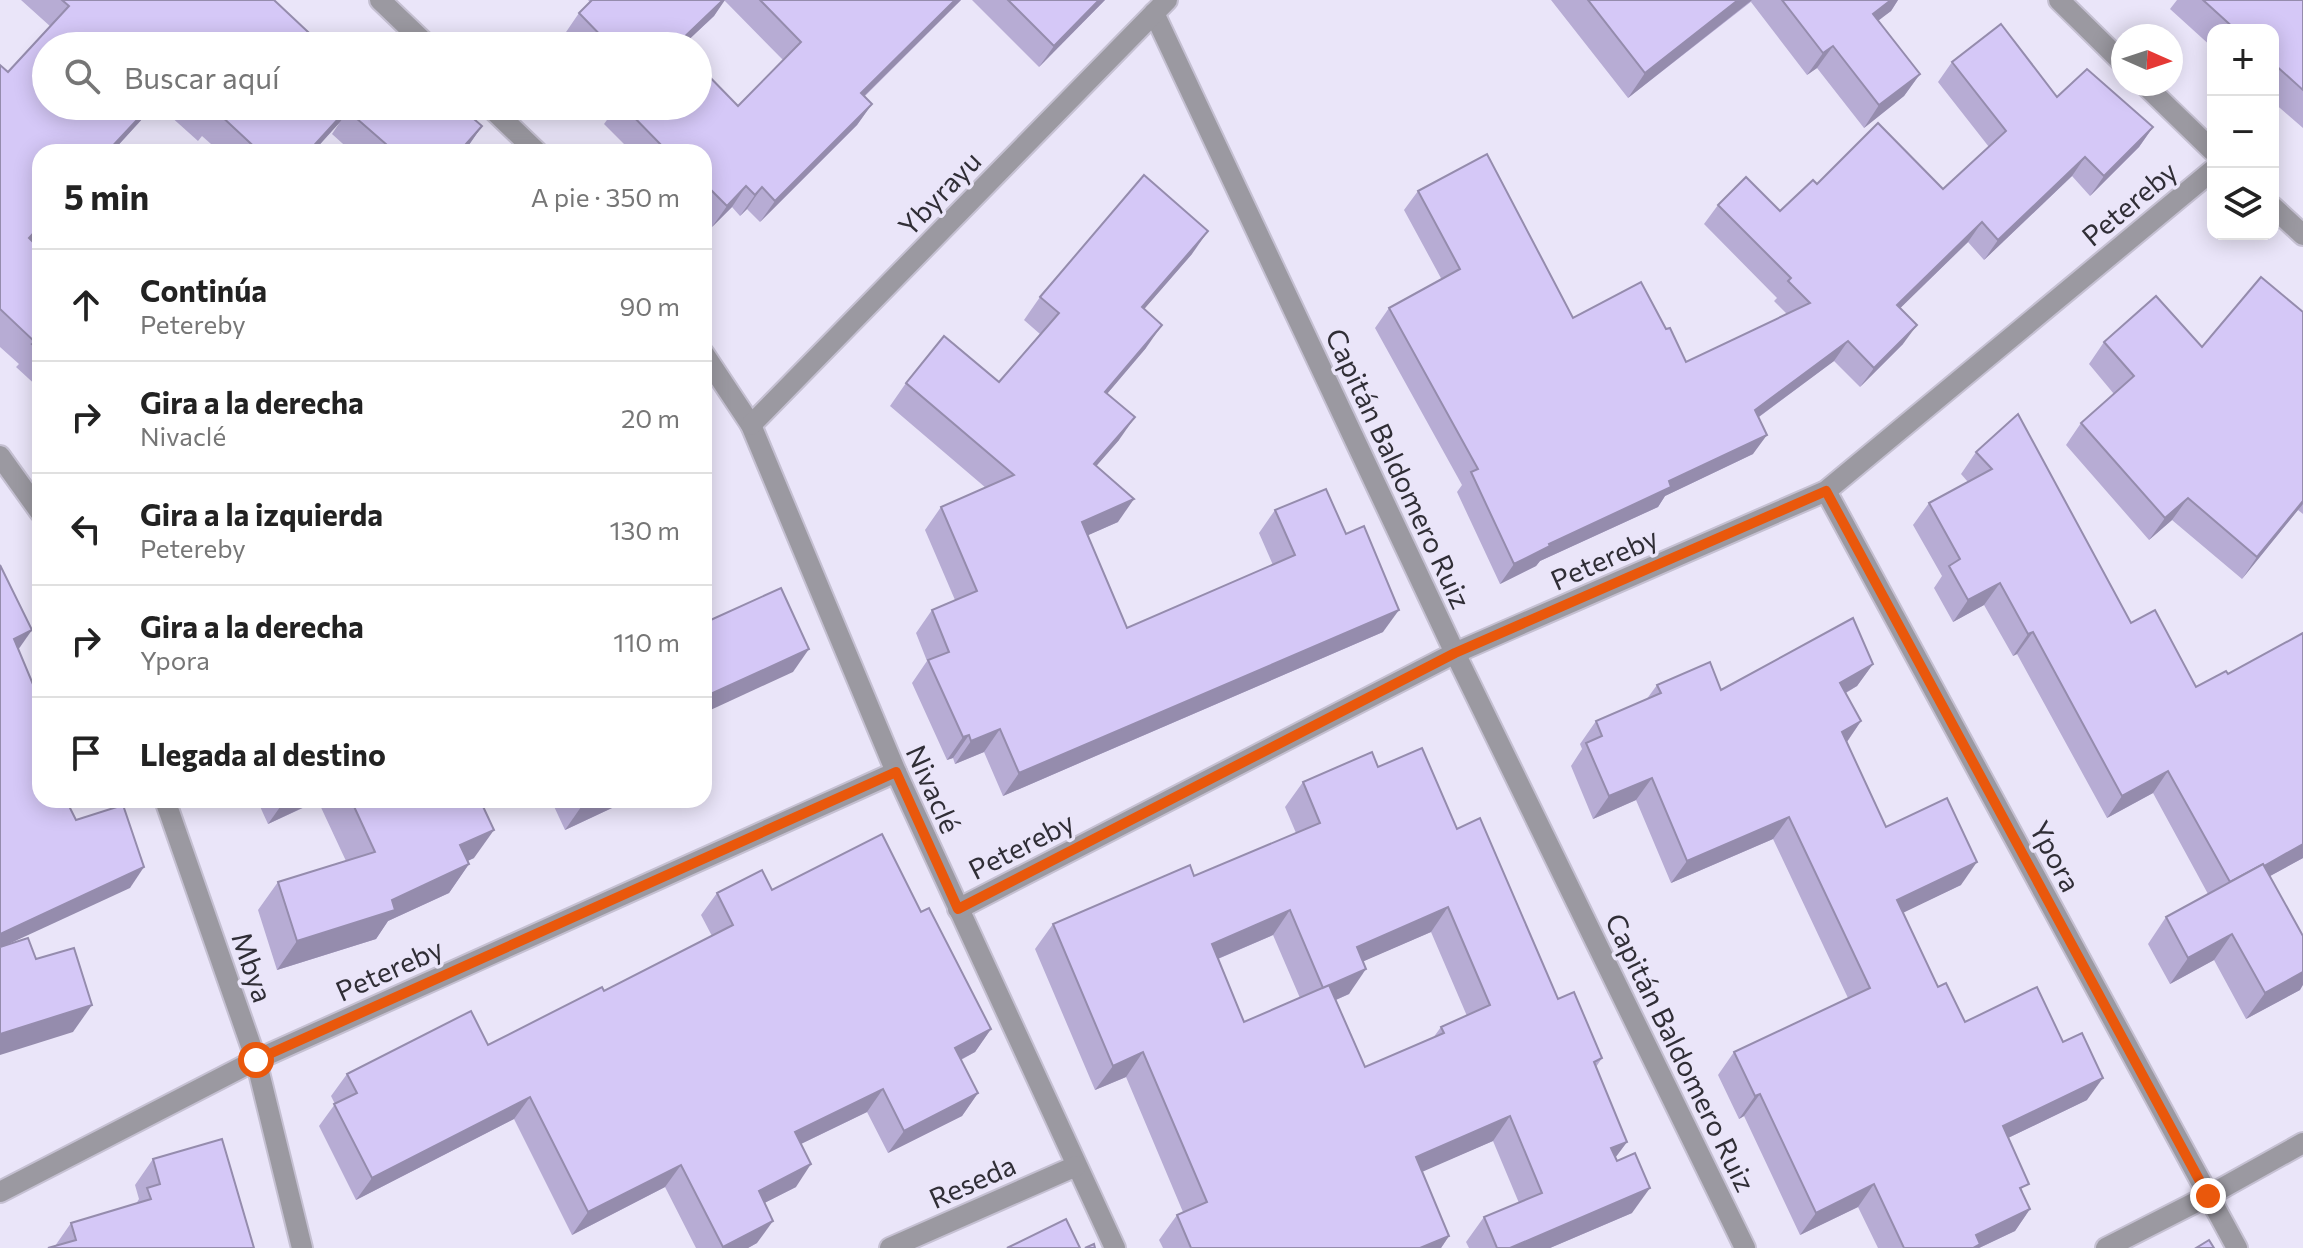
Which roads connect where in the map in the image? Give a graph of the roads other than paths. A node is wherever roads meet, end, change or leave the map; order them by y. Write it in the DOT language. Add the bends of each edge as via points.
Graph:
graph roads {
  1 [pos="2059,0"];
  2 [pos="382,1"];
  3 [pos="1160,6"];
  4 [pos="414,32"];
  5 [pos="2111,51"];
  6 [pos="2156,96"];
  7 [pos="504,120"];
  8 [pos="529,144"];
  9 [pos="2207,145"];
  10 [pos="2207,175"];
  11 [pos="2279,213"];
  12 [pos="2303,235"];
  13 [pos="712,366"];
  14 [pos="751,425"];
  15 [pos="0,456"];
  16 [pos="1826,491"];
  17 [pos="32,501"];
  18 [pos="1455,653"];
  19 [pos="896,772"];
  20 [pos="168,808"];
  21 [pos="958,909"];
  22 [pos="256,1060"];
  23 [pos="2303,1143"];
  24 [pos="1076,1166"];
  25 [pos="0,1192"];
  26 [pos="2208,1196"];
  27 [pos="302,1248"];
  28 [pos="890,1248"];
  29 [pos="1115,1248"];
  30 [pos="1745,1248"];
  31 [pos="2106,1248"];
  32 [pos="2237,1248"];
  1 -- 5 [label="street"];
  2 -- 4 [label="street"];
  3 -- 14 [label="street, Ybyrayu"];
  3 -- 18 [label="street, Capitán Baldomero Ruiz"];
  6 -- 9 [label="street"];
  7 -- 8 [label="street"];
  10 -- 16 [label="street, Petereby"];
  11 -- 12 [label="street"];
  13 -- 14 [label="street, Nivaclé"];
  14 -- 19 [label="street, Nivaclé"];
  15 -- 17 [label="street"];
  16 -- 18 [label="street, Petereby"];
  16 -- 26 [label="street, Ypora"];
  18 -- 21 [label="street, Petereby"];
  18 -- 30 [label="street, Capitán Baldomero Ruiz"];
  19 -- 21 [label="street, Nivaclé"];
  19 -- 22 [label="street, Petereby"];
  20 -- 22 [label="street, Mbya"];
  21 -- 24 [label="street, Nivaclé"];
  22 -- 25 [label="street, Petereby"];
  22 -- 27 [label="street, Mbya"];
  23 -- 26 [label="street"];
  24 -- 28 [label="street, Reseda"];
  24 -- 29 [label="street, Nivaclé"];
  26 -- 31 [label="street"];
  26 -- 32 [label="street, Ypora"];
}
